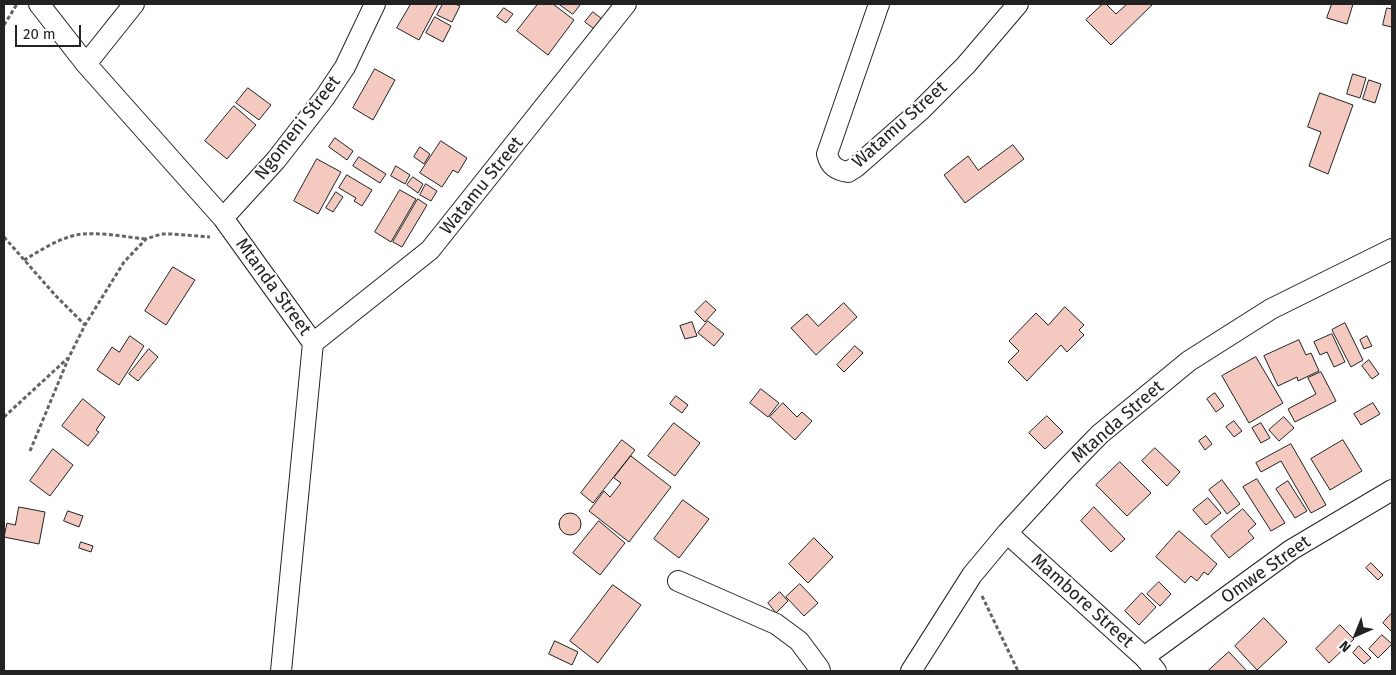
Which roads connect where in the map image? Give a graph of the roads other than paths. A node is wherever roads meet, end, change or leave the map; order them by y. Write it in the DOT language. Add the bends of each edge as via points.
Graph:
graph roads {
  1 [pos="39,4"];
  2 [pos="134,4"];
  3 [pos="375,4"];
  4 [pos="626,4"];
  5 [pos="879,4"];
  6 [pos="1018,4"];
  7 [pos="86,64"];
  8 [pos="223,218"];
  9 [pos="1392,249"];
  10 [pos="313,343"];
  11 [pos="1392,490"];
  12 [pos="1007,533"];
  13 [pos="678,581"];
  14 [pos="1150,664"];
  15 [pos="280,670"];
  16 [pos="820,671"];
  17 [pos="911,671"];
  1 -- 7 [label="street, Mtanda Street"];
  2 -- 7 [label="street"];
  3 -- 8 [label="street, Ngomeni Street" via="345,66 325,97 276,160"];
  4 -- 10 [label="street, Watamu Street" via="430,250"];
  5 -- 6 [label="street, Watamu Street" via="827,154 828,161 837,170 848,172 856,167 921,110 966,65"];
  7 -- 8 [label="street, Mtanda Street"];
  8 -- 10 [label="street, Mtanda Street"];
  9 -- 12 [label="street, Mtanda Street" via="1271,309 1189,361 1100,434"];
  10 -- 15 [label="street, Mtanda Street"];
  11 -- 14 [label="street, Omwe Street" via="1291,550"];
  12 -- 14 [label="street, Mambore Street"];
  12 -- 17 [label="street, Mtanda Street" via="972,575"];
  13 -- 16 [label="street" via="776,624 799,641"];
}
